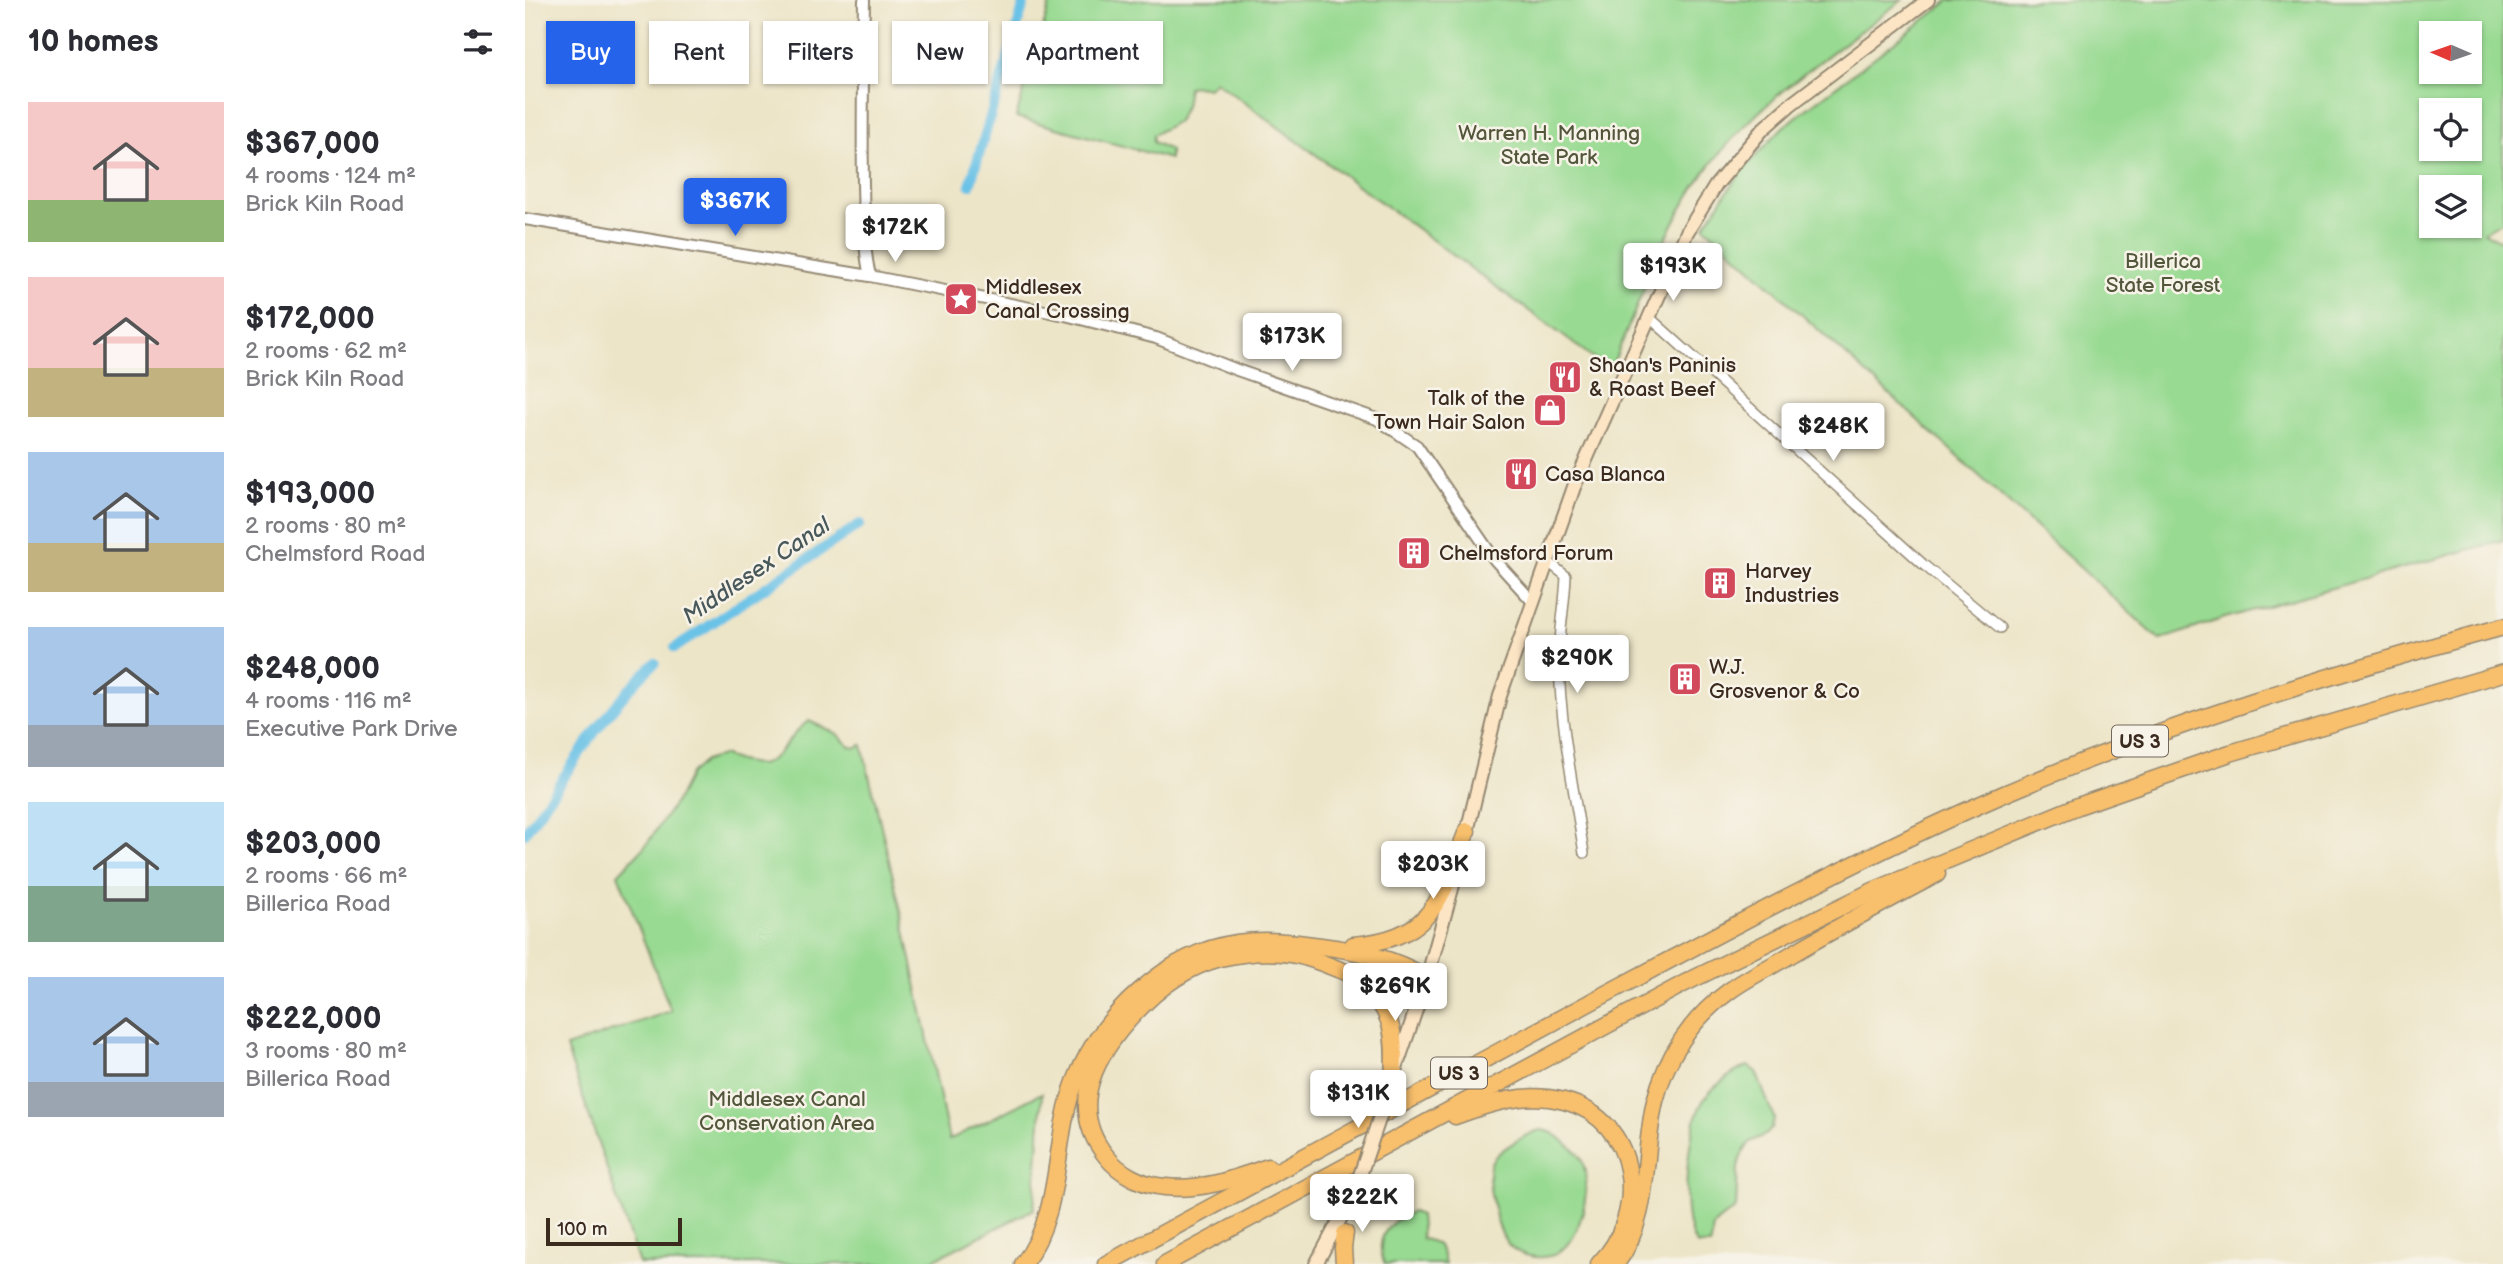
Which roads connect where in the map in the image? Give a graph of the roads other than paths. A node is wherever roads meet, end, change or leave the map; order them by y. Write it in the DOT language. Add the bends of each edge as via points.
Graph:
graph roads {
  1 [pos="864,0"];
  2 [pos="1928,0"];
  3 [pos="525,219"];
  4 [pos="870,276"];
  5 [pos="1649,317"];
  6 [pos="1547,561"];
  7 [pos="1533,602"];
  8 [pos="2503,627"];
  9 [pos="2000,628"];
  10 [pos="2503,673"];
  11 [pos="1467,831"];
  12 [pos="1999,838"];
  13 [pos="1584,853"];
  14 [pos="1331,947"];
  15 [pos="1345,972"];
  16 [pos="1427,978"];
  17 [pos="1393,1079"];
  18 [pos="1391,1142"];
  19 [pos="1322,1147"];
  20 [pos="1354,1193"];
  21 [pos="1345,1233"];
  22 [pos="1023,1264"];
  23 [pos="1106,1264"];
  24 [pos="1165,1264"];
  25 [pos="1316,1264"];
  26 [pos="1335,1264"];
  27 [pos="1344,1264"];
  28 [pos="1599,1264"];
  29 [pos="1616,1264"];
  1 -- 4 [label="street" via="863,166"];
  2 -- 5 [label="main road" via="1790,105 1741,153 1687,232"];
  3 -- 4 [label="street"];
  4 -- 7 [label="street" via="1156,338 1377,419 1417,446 1496,560"];
  5 -- 6 [label="main road" via="1574,487"];
  5 -- 9 [label="street" via="1919,561"];
  6 -- 7 [label="main road"];
  6 -- 13 [label="street" via="1566,576 1559,660 1564,726"];
  7 -- 11 [label="main road" via="1500,696"];
  8 -- 19 [label="highway, US 3" via="2238,705 1967,811 1791,895"];
  10 -- 12 [label="highway, US 3" via="2230,753"];
  11 -- 14 [label="highway" via="1438,901 1416,926 1383,942"];
  11 -- 16 [label="main road"];
  12 -- 18 [label="highway, US 3" via="1750,949"];
  12 -- 29 [label="highway" via="1737,985 1701,1015 1673,1054 1660,1085 1638,1223"];
  14 -- 16 [label="highway" via="1406,965"];
  14 -- 22 [label="highway" via="1260,941 1218,947 1163,972 1124,1007 1093,1050 1071,1093 1049,1210"];
  15 -- 16 [label="highway" via="1380,980"];
  15 -- 17 [label="highway" via="1373,993 1387,1012 1394,1041"];
  15 -- 19 [label="highway" via="1307,958 1265,952 1218,959 1190,970 1164,985 1129,1018 1099,1061 1087,1094 1090,1132 1114,1166 1137,1181 1163,1187 1192,1188 1232,1180"];
  16 -- 17 [label="main road"];
  17 -- 20 [label="main road, bridge"];
  18 -- 24 [label="highway, US 3"];
  18 -- 28 [label="highway" via="1512,1098 1563,1101 1588,1111 1619,1140 1630,1182 1623,1229"];
  19 -- 23 [label="highway, US 3"];
  20 -- 21 [label="main road"];
  20 -- 25 [label="main road"];
  21 -- 26 [label="main road"];
  21 -- 27 [label="highway"];
}
